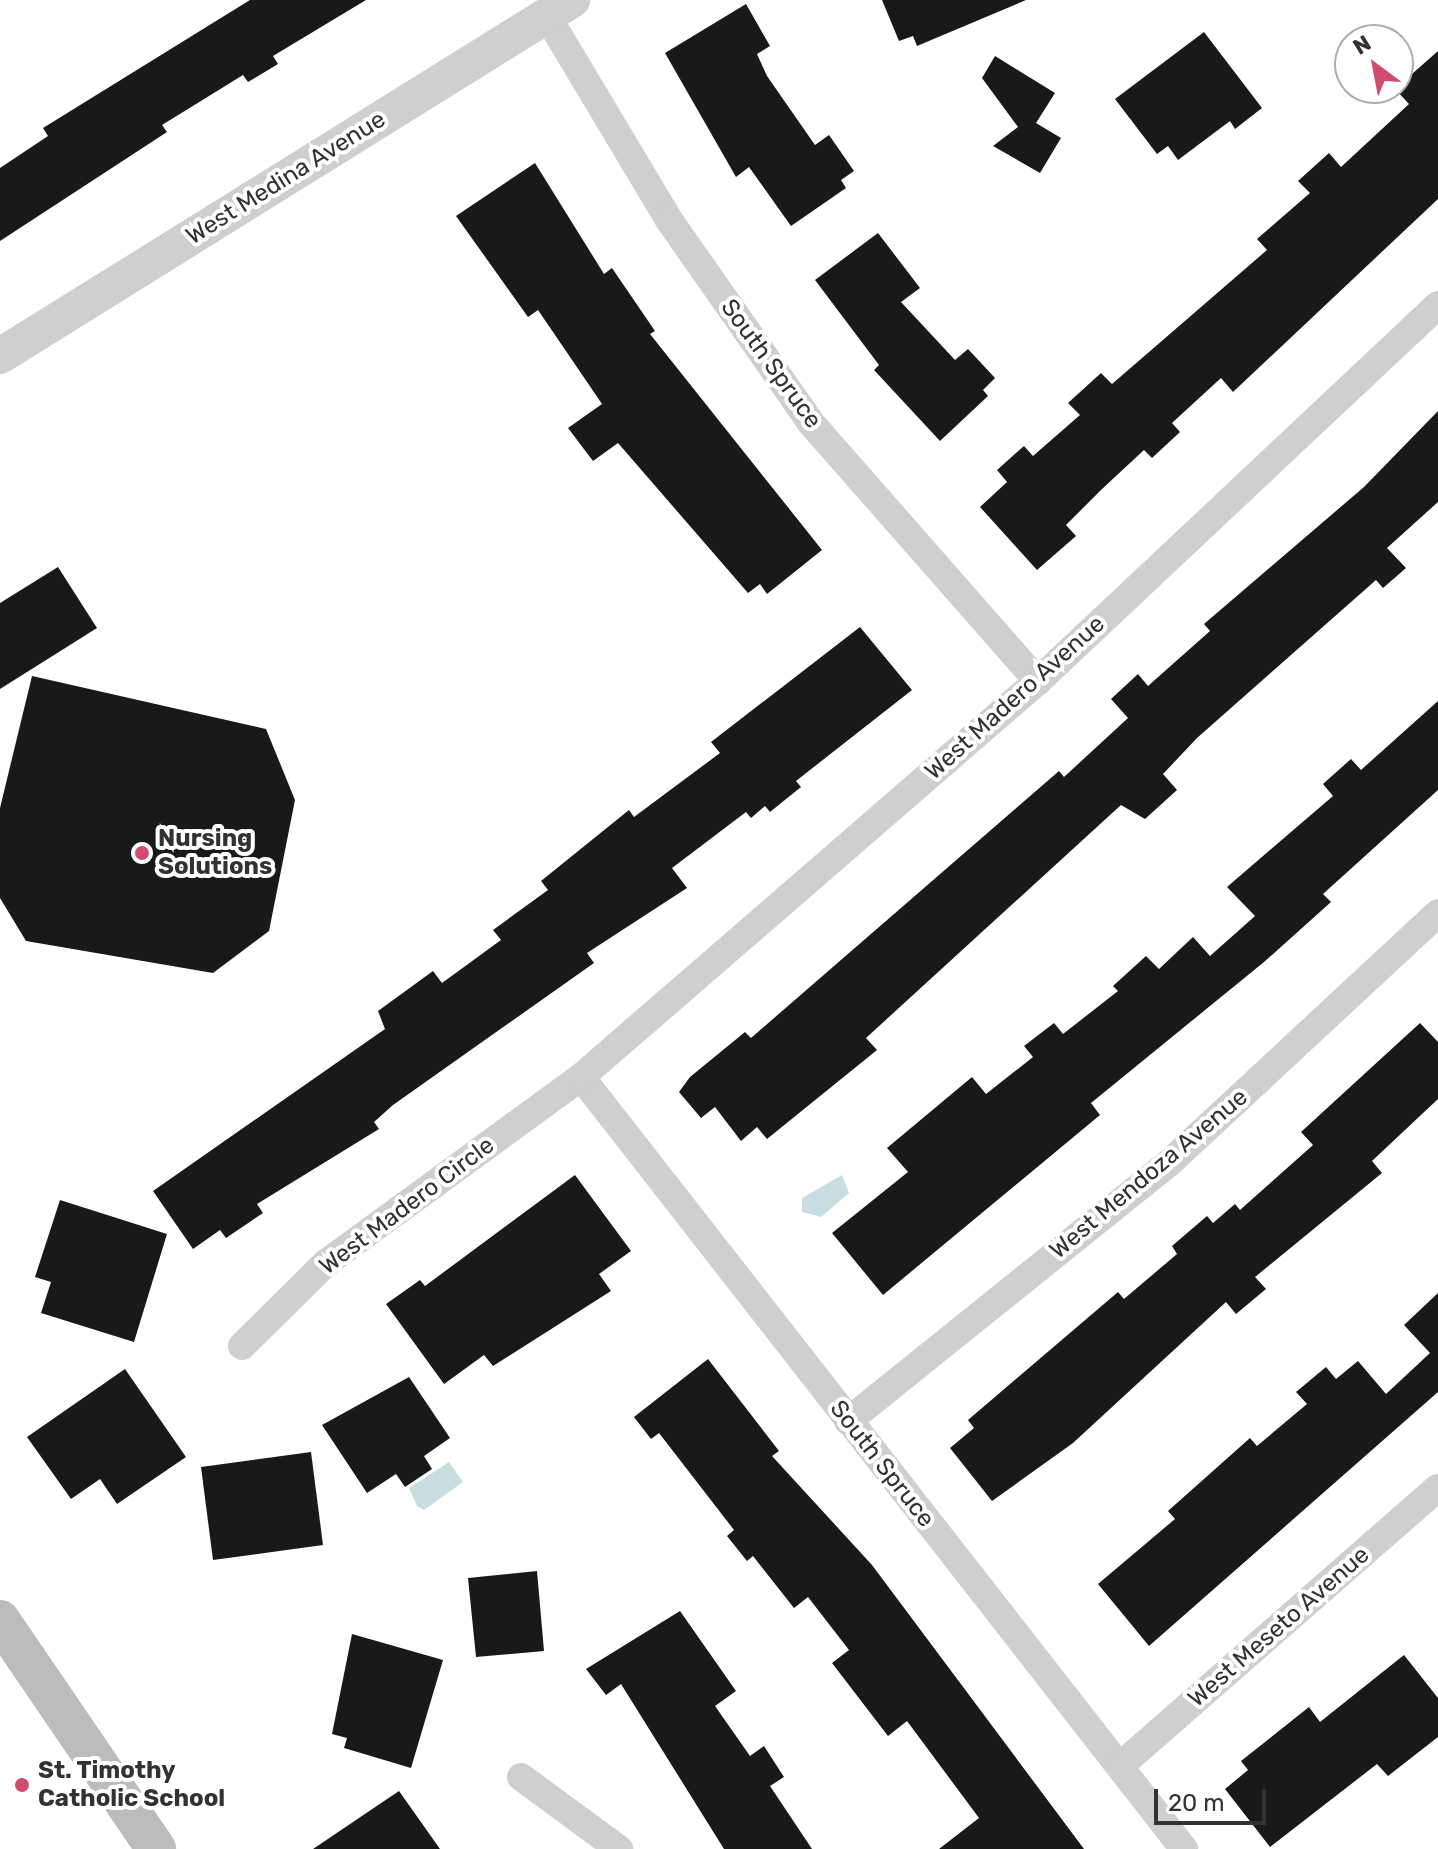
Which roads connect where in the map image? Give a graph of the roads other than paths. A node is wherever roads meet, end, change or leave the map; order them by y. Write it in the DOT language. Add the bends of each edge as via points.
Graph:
graph roads {
  1 [pos="559,8"];
  2 [pos="1438,305"];
  3 [pos="0,356"];
  4 [pos="1038,681"];
  5 [pos="1438,913"];
  6 [pos="581,1077"];
  7 [pos="242,1346"];
  8 [pos="848,1421"];
  9 [pos="1438,1488"];
  10 [pos="0,1620"];
  11 [pos="1120,1766"];
  12 [pos="521,1777"];
  13 [pos="156,1849"];
  14 [pos="619,1849"];
  15 [pos="1184,1849"];
  1 -- 3 [label="street, West Medina Avenue"];
  1 -- 4 [label="street, South Spruce" via="669,220 811,423"];
  2 -- 4 [label="street, West Madero Avenue"];
  4 -- 6 [label="street, West Madero Avenue"];
  5 -- 8 [label="street, West Mendoza Avenue" via="1169,1163"];
  6 -- 7 [label="street, West Madero Circle" via="326,1263"];
  6 -- 8 [label="street, South Spruce"];
  8 -- 11 [label="street, South Spruce"];
  9 -- 11 [label="street, West Meseto Avenue"];
  10 -- 13 [label="main road"];
  11 -- 15 [label="street, South Spruce"];
  12 -- 14 [label="street"];
}
